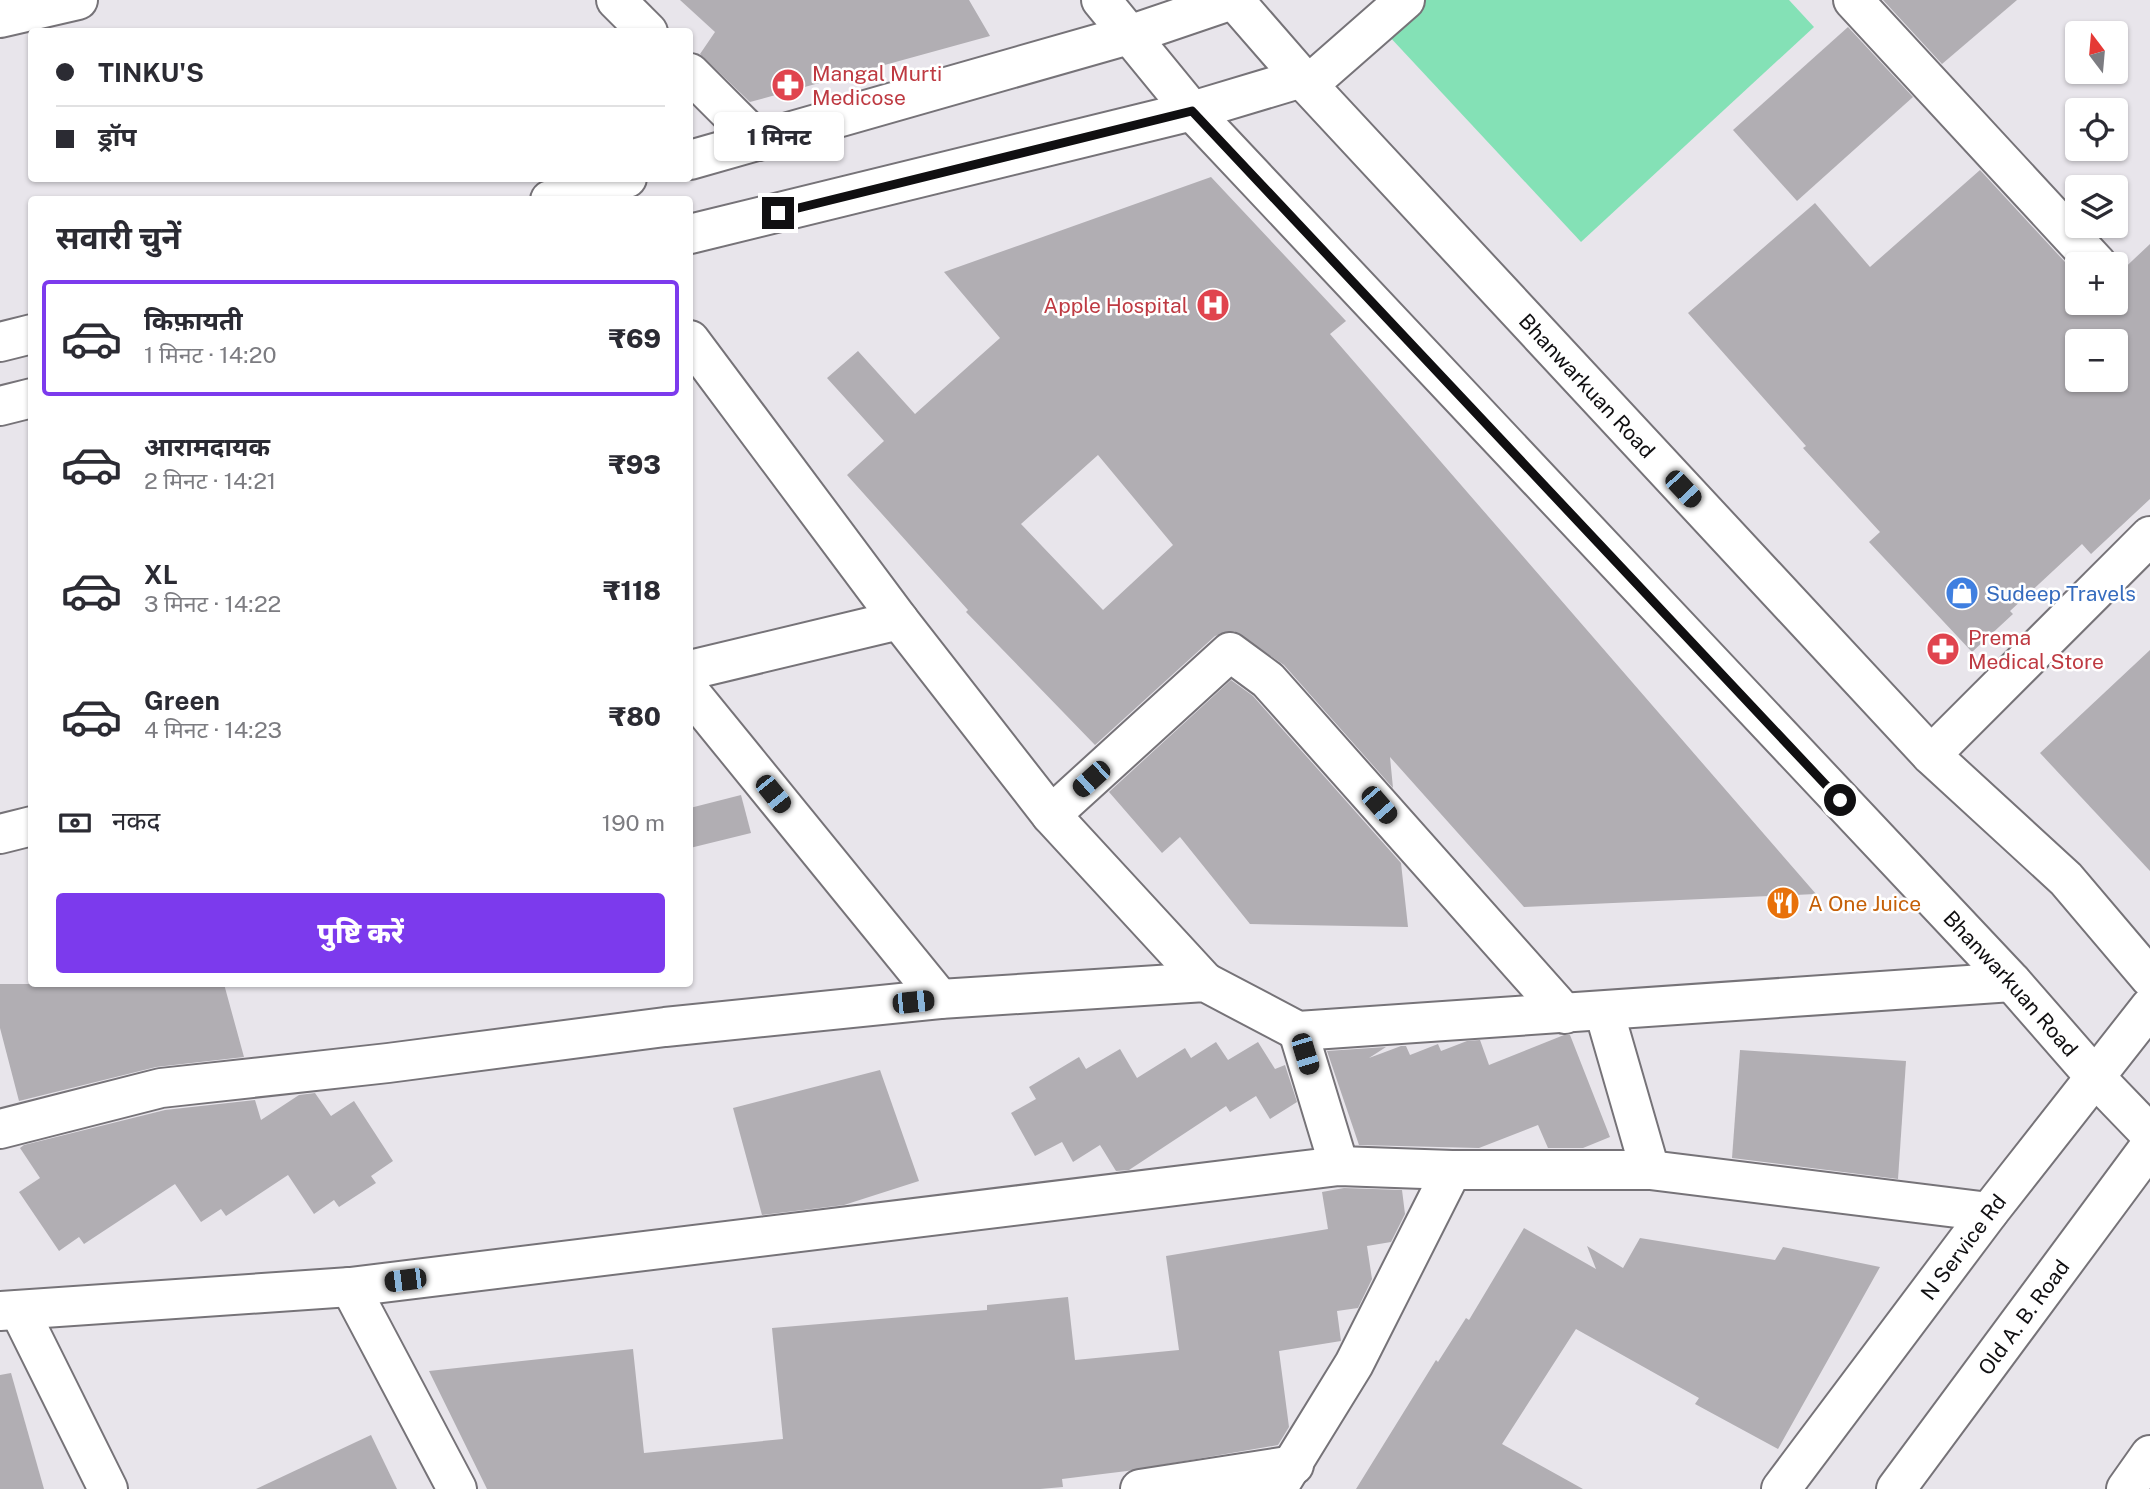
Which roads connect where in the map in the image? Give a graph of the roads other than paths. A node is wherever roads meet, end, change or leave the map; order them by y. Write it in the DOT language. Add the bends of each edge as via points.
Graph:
graph roads {
  1 [pos="78,0"];
  2 [pos="616,0"];
  3 [pos="1101,0"];
  4 [pos="1233,0"];
  5 [pos="1405,0"];
  6 [pos="1853,0"];
  7 [pos="0,18"];
  8 [pos="644,28"];
  9 [pos="1132,34"];
  10 [pos="693,76"];
  11 [pos="1305,82"];
  12 [pos="1192,111"];
  13 [pos="758,141"];
  14 [pos="693,159"];
  15 [pos="612,182"];
  16 [pos="564,196"];
  17 [pos="693,233"];
  18 [pos="2086,252"];
  19 [pos="28,335"];
  20 [pos="0,342"];
  21 [pos="693,344"];
  22 [pos="28,399"];
  23 [pos="0,406"];
  24 [pos="2150,536"];
  25 [pos="899,620"];
  26 [pos="693,669"];
  27 [pos="693,696"];
  28 [pos="1931,755"];
  29 [pos="1051,815"];
  30 [pos="28,827"];
  31 [pos="0,834"];
  32 [pos="2150,978"];
  33 [pos="1205,982"];
  34 [pos="2012,982"];
  35 [pos="940,999"];
  36 [pos="2150,1007"];
  37 [pos="1604,1011"];
  38 [pos="1565,1014"];
  39 [pos="1298,1031"];
  40 [pos="2095,1077"];
  41 [pos="0,1129"];
  42 [pos="2150,1134"];
  43 [pos="2150,1146"];
  44 [pos="1339,1166"];
  45 [pos="1452,1170"];
  46 [pos="1650,1170"];
  47 [pos="1989,1212"];
  48 [pos="350,1287"];
  49 [pos="9,1311"];
  50 [pos="2150,1455"];
  51 [pos="1285,1477"];
  52 [pos="108,1489"];
  53 [pos="457,1489"];
  54 [pos="1140,1489"];
  55 [pos="1782,1489"];
  56 [pos="1896,1489"];
  57 [pos="2126,1489"];
  1 -- 7 [label="street"];
  2 -- 8 [label="street"];
  3 -- 9 [label="street, Bhanwarkuan Road"];
  4 -- 9 [label="street"];
  4 -- 11 [label="street, Bhanwarkuan Road"];
  5 -- 11 [label="street"];
  6 -- 18 [label="street"];
  9 -- 12 [label="street, Bhanwarkuan Road"];
  9 -- 13 [label="street"];
  10 -- 13 [label="street"];
  11 -- 12 [label="street"];
  11 -- 28 [label="street, Bhanwarkuan Road"];
  12 -- 17 [label="street"];
  12 -- 34 [label="street, Bhanwarkuan Road"];
  13 -- 14 [label="street"];
  15 -- 16 [label="street"];
  19 -- 20 [label="street"];
  21 -- 25 [label="street"];
  22 -- 23 [label="street"];
  24 -- 28 [label="street"];
  25 -- 26 [label="street"];
  25 -- 29 [label="street"];
  27 -- 35 [label="street"];
  28 -- 32 [label="street, Bhanwarkuan Road" via="2066,878"];
  29 -- 33 [label="street"];
  29 -- 38 [label="street" via="1230,652 1268,680"];
  30 -- 31 [label="street"];
  33 -- 35 [label="street"];
  33 -- 39 [label="street"];
  34 -- 37 [label="street"];
  34 -- 40 [label="street, Bhanwarkuan Road"];
  35 -- 41 [label="street" via="161,1087"];
  36 -- 40 [label="street, N Service Rd"];
  37 -- 38 [label="street"];
  37 -- 46 [label="street"];
  38 -- 39 [label="street"];
  39 -- 44 [label="street"];
  40 -- 42 [label="street, Bhanwarkuan Road"];
  40 -- 47 [label="street, N Service Rd"];
  43 -- 56 [label="street, Old A. B. Road"];
  44 -- 45 [label="street"];
  44 -- 48 [label="street"];
  45 -- 46 [label="street"];
  45 -- 51 [label="street" via="1354,1364"];
  46 -- 47 [label="street"];
  47 -- 55 [label="street, N Service Rd"];
  48 -- 49 [label="street"];
  48 -- 53 [label="street"];
  49 -- 52 [label="street"];
  50 -- 57 [label="street"];
  51 -- 54 [label="street"];
}
